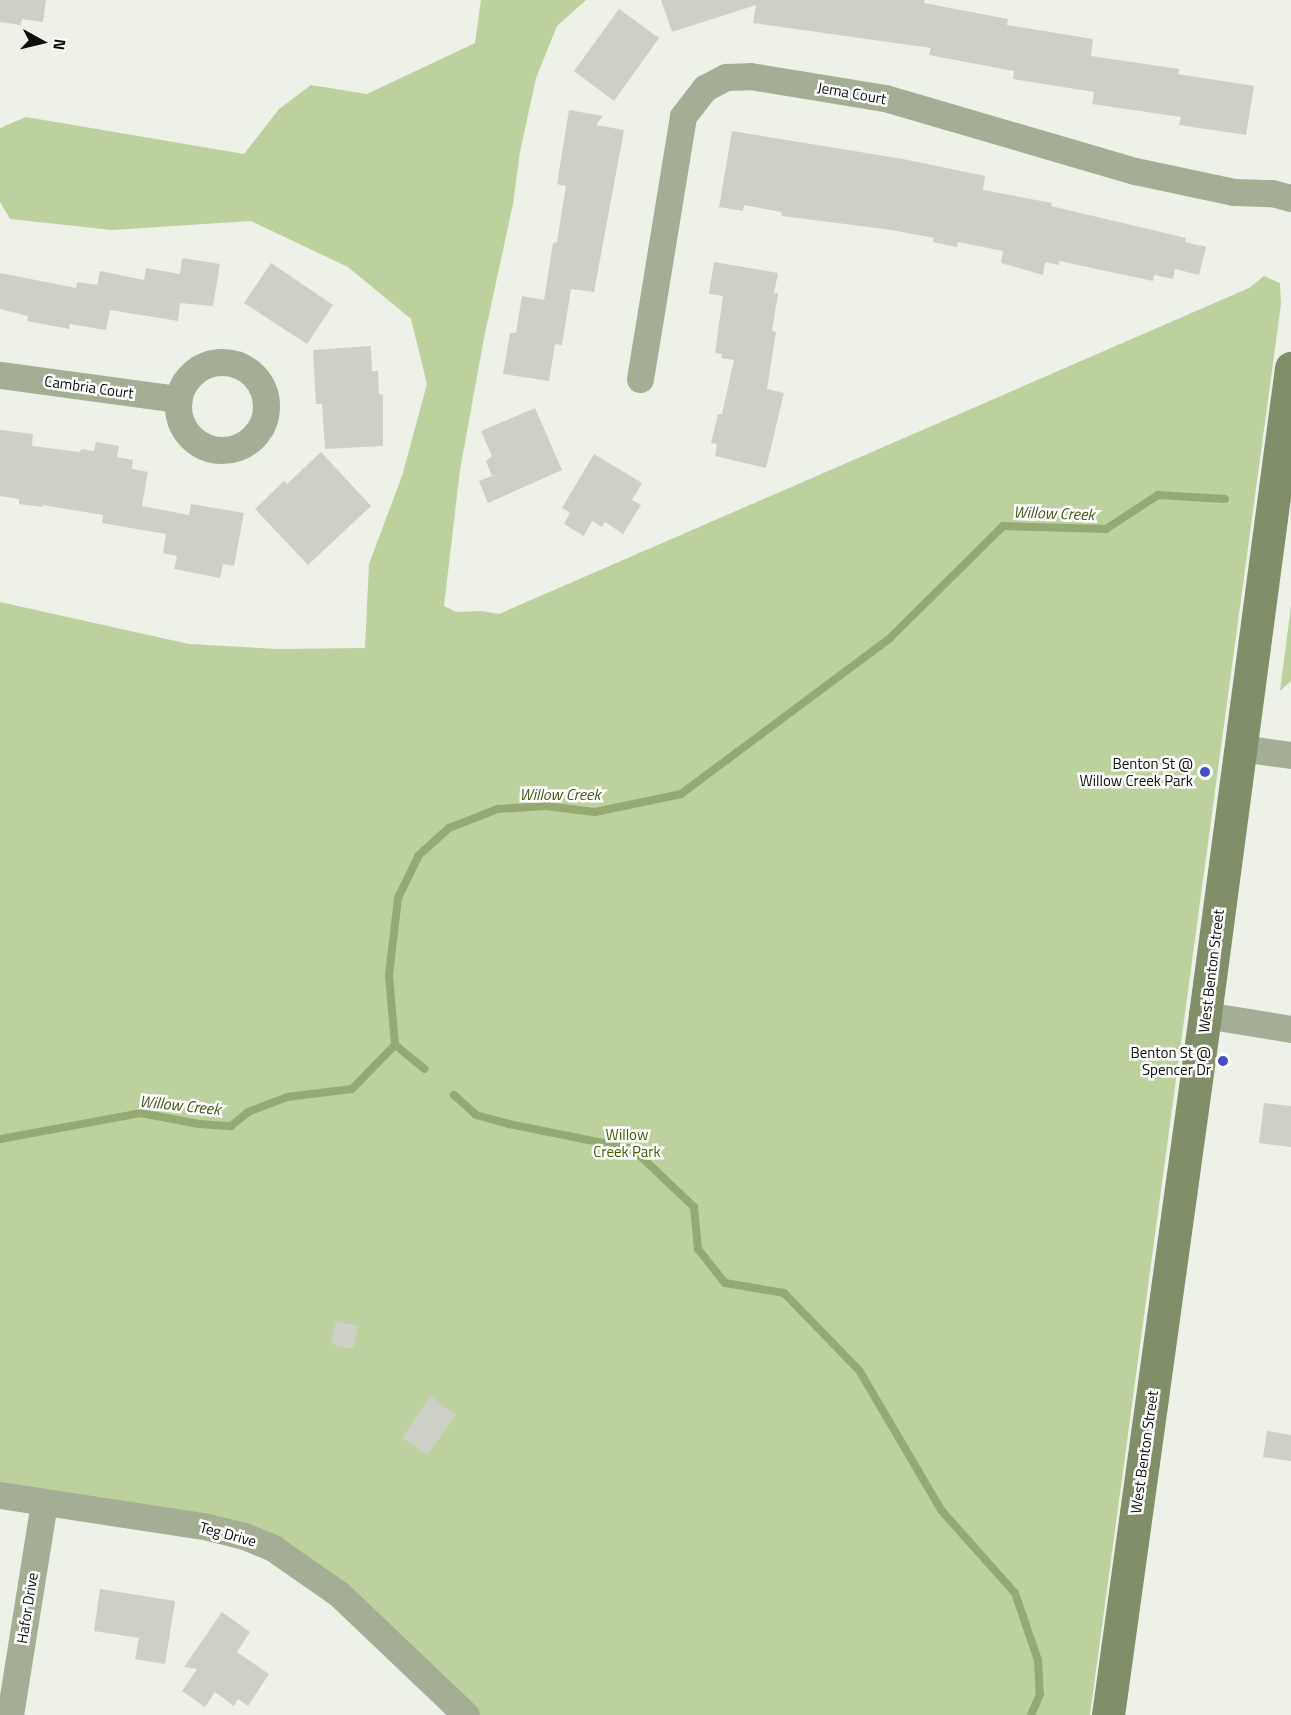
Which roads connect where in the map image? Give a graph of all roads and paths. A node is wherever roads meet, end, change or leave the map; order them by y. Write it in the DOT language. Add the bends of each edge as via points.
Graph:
graph roads {
  1 [pos="1291,198"];
  2 [pos="1291,368"];
  3 [pos="0,375"];
  4 [pos="640,379"];
  5 [pos="178,399"];
  6 [pos="1240,748"];
  7 [pos="1291,754"];
  8 [pos="1205,1015"];
  9 [pos="1291,1029"];
  10 [pos="0,1495"];
  11 [pos="44,1502"];
  12 [pos="10,1715"];
  13 [pos="466,1715"];
  14 [pos="1108,1715"];
  1 -- 4 [label="street, Jema Court" via="1234,192 1135,171 885,98 750,76 726,77 705,88 684,116"];
  2 -- 6 [label="street, West Benton Street"];
  3 -- 5 [label="street, Cambria Court"];
  6 -- 7 [label="street"];
  6 -- 8 [label="street, West Benton Street"];
  8 -- 9 [label="street"];
  8 -- 14 [label="street, West Benton Street"];
  10 -- 11 [label="street, Teg Drive"];
  11 -- 12 [label="street, Hafor Drive"];
  11 -- 13 [label="street, Teg Drive" via="208,1527 273,1548 339,1594"];
}
